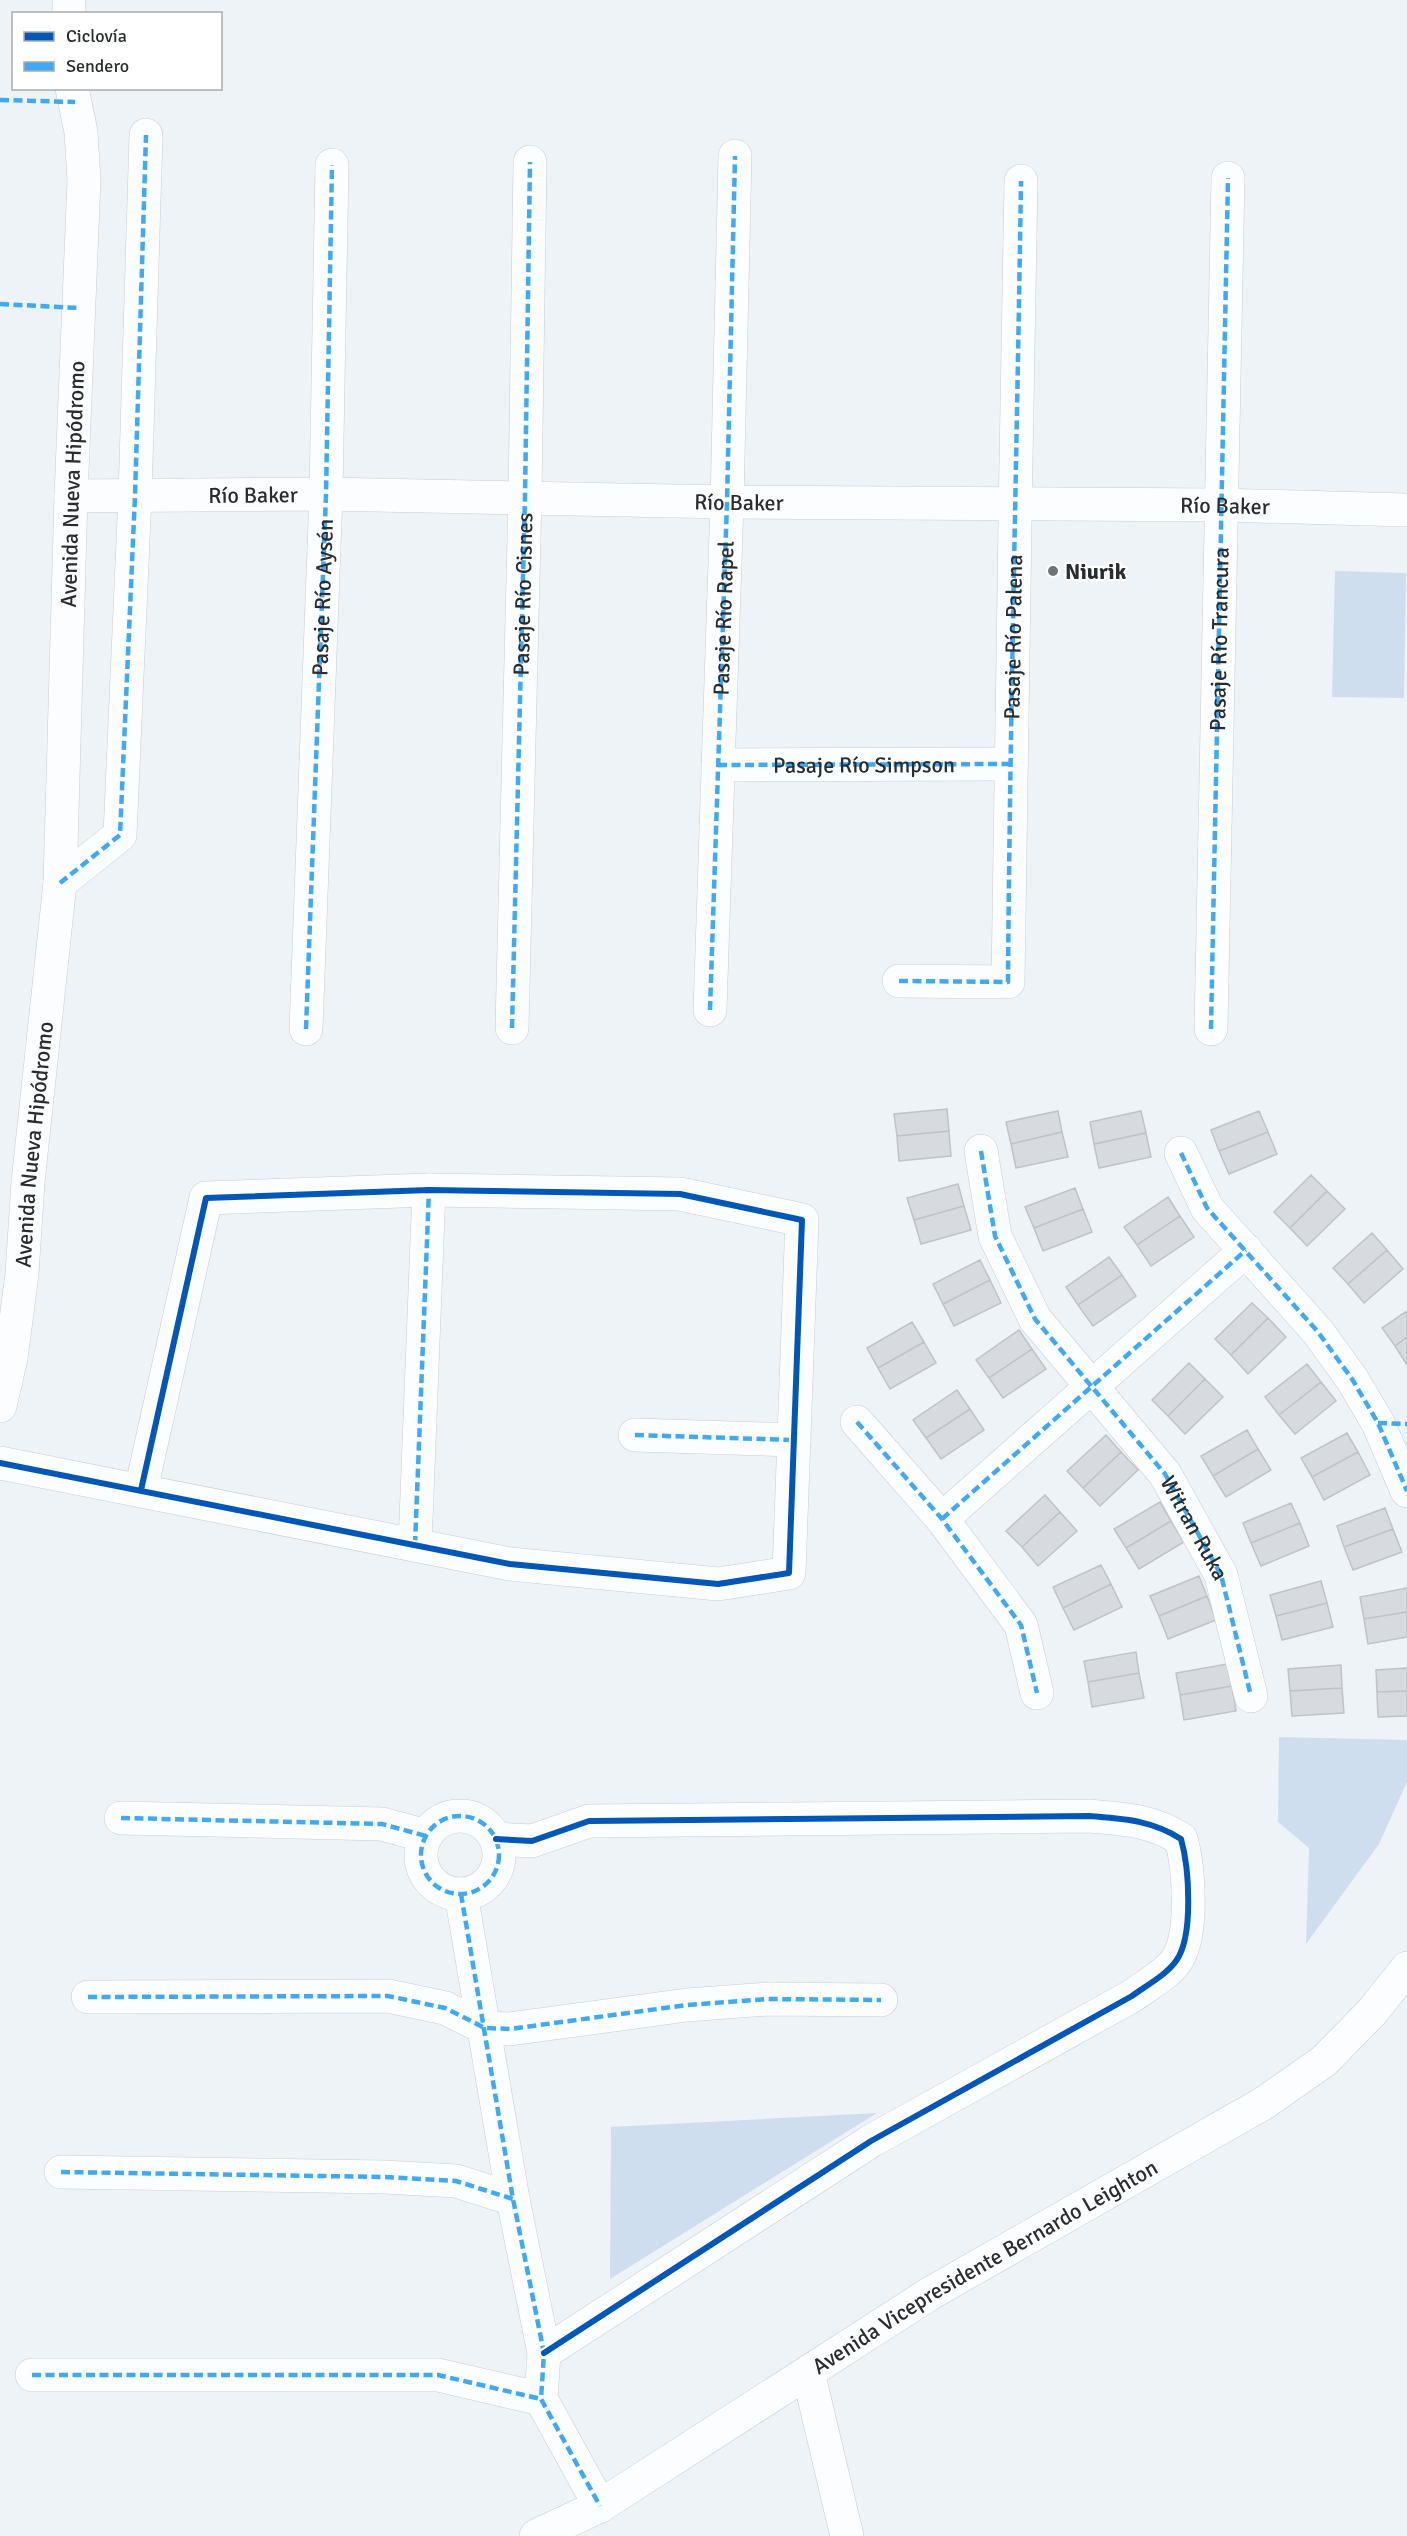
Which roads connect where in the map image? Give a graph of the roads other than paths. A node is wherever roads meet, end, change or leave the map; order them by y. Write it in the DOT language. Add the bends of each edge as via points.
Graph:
graph roads {
  1 [pos="72,90"];
  2 [pos="146,135"];
  3 [pos="735,156"];
  4 [pos="530,162"];
  5 [pos="332,165"];
  6 [pos="1227,178"];
  7 [pos="1021,181"];
  8 [pos="326,494"];
  9 [pos="71,496"];
  10 [pos="135,496"];
  11 [pos="525,496"];
  12 [pos="727,502"];
  13 [pos="1017,504"];
  14 [pos="1220,505"];
  15 [pos="1407,510"];
  16 [pos="1010,764"];
  17 [pos="718,765"];
  18 [pos="60,883"];
  19 [pos="899,981"];
  20 [pos="710,1010"];
  21 [pos="512,1028"];
  22 [pos="306,1029"];
  23 [pos="1211,1029"];
  24 [pos="981,1151"];
  25 [pos="1181,1153"];
  26 [pos="429,1190"];
  27 [pos="1246,1250"];
  28 [pos="1090,1387"];
  29 [pos="0,1406"];
  30 [pos="856,1422"];
  31 [pos="1392,1423"];
  32 [pos="635,1435"];
  33 [pos="794,1440"];
  34 [pos="0,1463"];
  35 [pos="141,1490"];
  36 [pos="1407,1491"];
  37 [pos="942,1519"];
  38 [pos="415,1545"];
  39 [pos="1037,1693"];
  40 [pos="1251,1696"];
  41 [pos="121,1818"];
  42 [pos="426,1836"];
  43 [pos="496,1839"];
  44 [pos="461,1894"];
  45 [pos="1407,1968"];
  46 [pos="88,1997"];
  47 [pos="881,2000"];
  48 [pos="485,2028"];
  49 [pos="61,2172"];
  50 [pos="513,2199"];
  51 [pos="544,2353"];
  52 [pos="808,2372"];
  53 [pos="32,2375"];
  54 [pos="540,2398"];
  55 [pos="600,2506"];
  56 [pos="536,2536"];
  57 [pos="847,2536"];
  1 -- 9 [label="street, Avenida Nueva Hipódromo" via="81,132 84,180"];
  2 -- 10 [label="street"];
  3 -- 12 [label="street, Pasaje Río Rapel"];
  4 -- 11 [label="street, Pasaje Río Cisnes"];
  5 -- 8 [label="street, Pasaje Río Aysén"];
  6 -- 14 [label="street, Pasaje Río Trancura"];
  7 -- 13 [label="street, Pasaje Río Palena"];
  8 -- 10 [label="street, Río Baker"];
  8 -- 11 [label="street, Río Baker"];
  8 -- 22 [label="street, Pasaje Río Aysén"];
  9 -- 10 [label="street, Río Baker"];
  9 -- 18 [label="street, Avenida Nueva Hipódromo"];
  10 -- 18 [label="street" via="120,835"];
  11 -- 12 [label="street, Río Baker"];
  11 -- 21 [label="street, Pasaje Río Cisnes"];
  12 -- 13 [label="street, Río Baker"];
  12 -- 17 [label="street, Pasaje Río Rapel"];
  13 -- 14 [label="street, Río Baker"];
  13 -- 16 [label="street, Pasaje Río Palena"];
  14 -- 15 [label="street, Río Baker"];
  14 -- 23 [label="street, Pasaje Río Trancura"];
  16 -- 17 [label="street, Pasaje Río Simpson"];
  16 -- 19 [label="street, Pasaje Río Palena" via="1008,982"];
  17 -- 20 [label="street, Pasaje Río Rapel"];
  18 -- 29 [label="street, Avenida Nueva Hipódromo" via="22,1274"];
  24 -- 28 [label="street, Witran Ruka" via="995,1236 1035,1319"];
  25 -- 27 [label="street" via="1207,1208"];
  26 -- 33 [label="street" via="680,1194 802,1220"];
  26 -- 35 [label="street" via="206,1198"];
  26 -- 38 [label="street"];
  27 -- 28 [label="street"];
  27 -- 31 [label="street"];
  28 -- 37 [label="street"];
  28 -- 40 [label="street, Witran Ruka" via="1165,1474 1221,1575"];
  30 -- 37 [label="street"];
  31 -- 36 [label="street"];
  32 -- 33 [label="street"];
  33 -- 38 [label="street" via="789,1573 718,1584 510,1564"];
  34 -- 35 [label="street"];
  35 -- 38 [label="street"];
  37 -- 39 [label="street" via="1021,1625"];
  41 -- 42 [label="street" via="382,1824"];
  42 -- 43 [label="street" via="443,1819 468,1816 480,1821"];
  42 -- 44 [label="street" via="423,1870 439,1888"];
  43 -- 44 [label="street" via="498,1864 493,1876 474,1892"];
  43 -- 51 [label="street" via="532,1841 589,1821 1089,1816 1162,1827 1181,1839 1187,1858 1185,1942 1176,1961 1161,1975 1132,1996 871,2141"];
  44 -- 48 [label="street"];
  45 -- 52 [label="street, Avenida Vicepresidente Bernardo Leighton" via="1372,2012 1324,2061 1264,2103 931,2293"];
  46 -- 48 [label="street" via="388,1996 445,2008"];
  47 -- 48 [label="street" via="767,1999 510,2029"];
  48 -- 50 [label="street"];
  49 -- 50 [label="street" via="385,2176 456,2181"];
  50 -- 51 [label="street"];
  51 -- 54 [label="street"];
  52 -- 55 [label="street, Avenida Vicepresidente Bernardo Leighton"];
  52 -- 57 [label="street"];
  53 -- 54 [label="street" via="438,2375"];
  54 -- 55 [label="street"];
  55 -- 56 [label="street, Avenida Vicepresidente Bernardo Leighton"];
}
